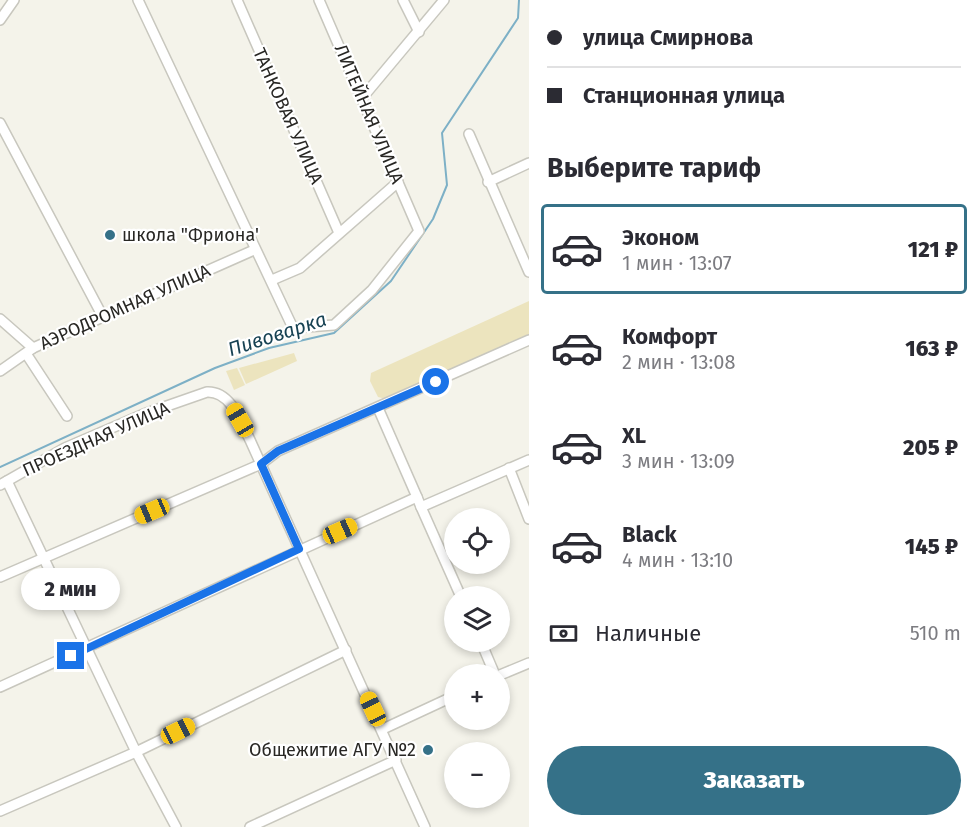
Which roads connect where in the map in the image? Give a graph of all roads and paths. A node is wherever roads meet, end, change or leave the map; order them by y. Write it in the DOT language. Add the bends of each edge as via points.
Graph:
graph roads {
  1 [pos="14,0"];
  2 [pos="138,0"];
  3 [pos="237,0"];
  4 [pos="319,0"];
  5 [pos="403,0"];
  6 [pos="432,0"];
  7 [pos="444,0"];
  8 [pos="436,10"];
  9 [pos="0,20"];
  10 [pos="418,32"];
  11 [pos="363,97"];
  12 [pos="0,123"];
  13 [pos="469,134"];
  14 [pos="529,163"];
  15 [pos="398,182"];
  16 [pos="488,182"];
  17 [pos="339,233"];
  18 [pos="254,250"];
  19 [pos="529,272"];
  20 [pos="272,280"];
  21 [pos="103,317"];
  22 [pos="0,320"];
  23 [pos="529,340"];
  24 [pos="30,351"];
  25 [pos="0,371"];
  26 [pos="378,408"];
  27 [pos="67,416"];
  28 [pos="529,460"];
  29 [pos="261,464"];
  30 [pos="509,468"];
  31 [pos="3,483"];
  32 [pos="417,497"];
  33 [pos="421,507"];
  34 [pos="529,519"];
  35 [pos="299,549"];
  36 [pos="44,558"];
  37 [pos="0,577"];
  38 [pos="456,586"];
  39 [pos="88,648"];
  40 [pos="346,650"];
  41 [pos="529,663"];
  42 [pos="510,670"];
  43 [pos="0,687"];
  44 [pos="444,701"];
  45 [pos="383,729"];
  46 [pos="136,752"];
  47 [pos="396,760"];
  48 [pos="0,811"];
  49 [pos="176,827"];
  50 [pos="250,827"];
  51 [pos="425,827"];
  1 -- 9 [label="street"];
  2 -- 18 [label="street"];
  3 -- 17 [label="street, ТАНКОВАЯ УЛИЦА"];
  4 -- 11 [label="street, ЛИТЕЙНАЯ УЛИЦА"];
  5 -- 10 [label="street"];
  6 -- 8 [label="street"];
  7 -- 8 [label="street"];
  8 -- 10 [label="street"];
  10 -- 11 [label="street"];
  11 -- 15 [label="street, ЛИТЕЙНАЯ УЛИЦА"];
  12 -- 21 [label="street"];
  13 -- 16 [label="street"];
  14 -- 16 [label="street"];
  15 -- 17 [label="street"];
  15 -- 20 [label="street, ЛИТЕЙНАЯ УЛИЦА" via="419,231 372,290 334,325 293,328"];
  16 -- 19 [label="street"];
  17 -- 20 [label="street" via="300,268"];
  18 -- 20 [label="street"];
  18 -- 21 [label="street, АЭРОДРОМНАЯ УЛИЦА"];
  21 -- 24 [label="street, АЭРОДРОМНАЯ УЛИЦА"];
  22 -- 24 [label="street"];
  23 -- 26 [label="street"];
  24 -- 25 [label="street, АЭРОДРОМНАЯ УЛИЦА"];
  24 -- 27 [label="street"];
  26 -- 29 [label="street" via="278,451"];
  26 -- 32 [label="street"];
  28 -- 30 [label="street"];
  29 -- 31 [label="street, ПРОЕЗДНАЯ УЛИЦА" via="229,402 218,393 207,392 65,448"];
  29 -- 35 [label="street, ПРОЕЗДНАЯ УЛИЦА"];
  29 -- 36 [label="street"];
  30 -- 33 [label="street"];
  30 -- 34 [label="street"];
  31 -- 36 [label="street"];
  32 -- 33 [label="street"];
  32 -- 35 [label="street"];
  33 -- 38 [label="street"];
  35 -- 39 [label="street"];
  35 -- 40 [label="street, ПРОЕЗДНАЯ УЛИЦА"];
  36 -- 37 [label="street"];
  36 -- 39 [label="street"];
  39 -- 43 [label="street"];
  39 -- 46 [label="street"];
  40 -- 45 [label="street, ПРОЕЗДНАЯ УЛИЦА"];
  40 -- 46 [label="street"];
  41 -- 42 [label="street"];
  44 -- 45 [label="street"];
  45 -- 47 [label="street, ПРОЕЗДНАЯ УЛИЦА"];
  46 -- 48 [label="street"];
  46 -- 49 [label="street"];
  47 -- 50 [label="street"];
  47 -- 51 [label="street, ПРОЕЗДНАЯ УЛИЦА"];
}
